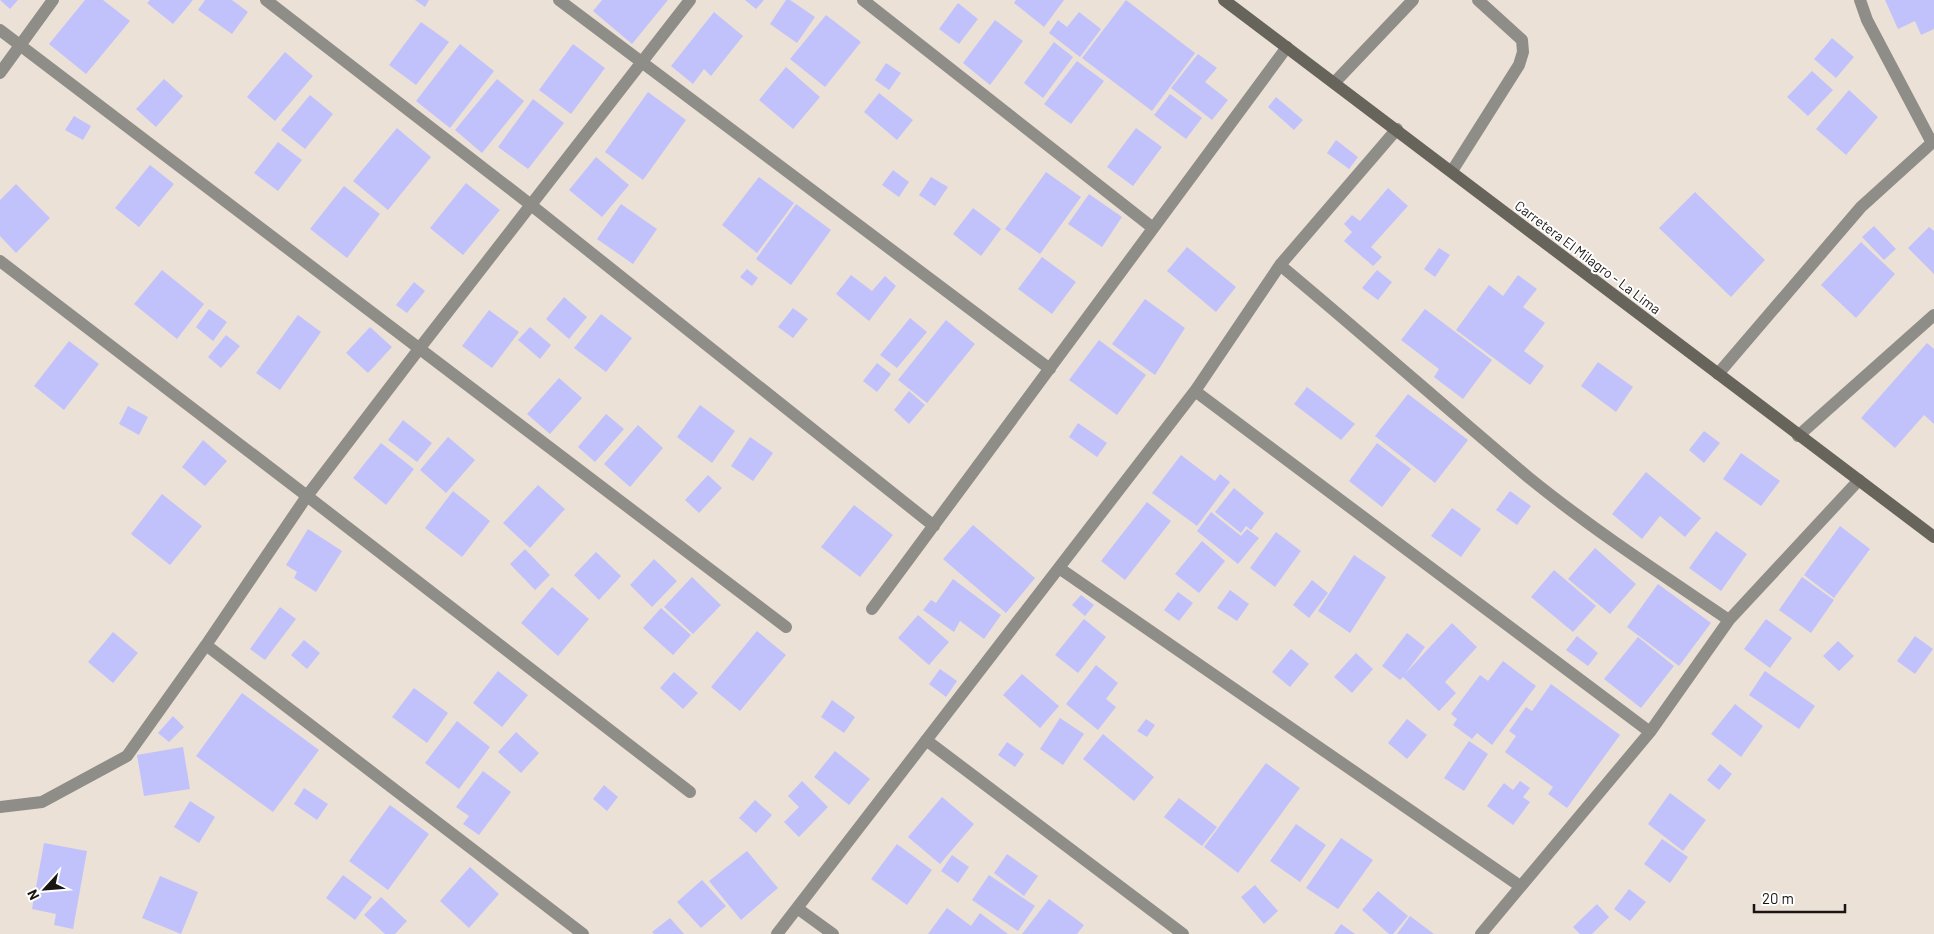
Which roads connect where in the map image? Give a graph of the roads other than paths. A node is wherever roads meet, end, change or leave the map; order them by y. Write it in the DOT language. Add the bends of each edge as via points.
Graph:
graph roads {
  1 [pos="54,0"];
  2 [pos="266,0"];
  3 [pos="559,0"];
  4 [pos="690,0"];
  5 [pos="863,0"];
  6 [pos="1224,0"];
  7 [pos="1413,0"];
  8 [pos="1478,0"];
  9 [pos="1860,0"];
  10 [pos="0,30"];
  11 [pos="19,45"];
  12 [pos="1288,48"];
  13 [pos="641,63"];
  14 [pos="0,73"];
  15 [pos="1334,83"];
  16 [pos="1396,129"];
  17 [pos="1933,142"];
  18 [pos="1452,172"];
  19 [pos="531,205"];
  20 [pos="1153,228"];
  21 [pos="0,262"];
  22 [pos="1280,265"];
  23 [pos="1934,315"];
  24 [pos="419,349"];
  25 [pos="1050,369"];
  26 [pos="1718,374"];
  27 [pos="1195,391"];
  28 [pos="1798,436"];
  29 [pos="1859,480"];
  30 [pos="307,496"];
  31 [pos="934,526"];
  32 [pos="1934,537"];
  33 [pos="1059,568"];
  34 [pos="872,610"];
  35 [pos="1729,620"];
  36 [pos="786,627"];
  37 [pos="206,646"];
  38 [pos="1650,732"];
  39 [pos="926,740"];
  40 [pos="690,792"];
  41 [pos="0,807"];
  42 [pos="1520,886"];
  43 [pos="797,908"];
  44 [pos="583,934"];
  45 [pos="777,934"];
  46 [pos="833,934"];
  47 [pos="1183,934"];
  48 [pos="1481,934"];
  1 -- 11 [label="street"];
  2 -- 19 [label="street"];
  3 -- 13 [label="street"];
  4 -- 13 [label="street"];
  5 -- 20 [label="street"];
  6 -- 12 [label="main road, Carretera El Milagro - La Lima"];
  7 -- 15 [label="street"];
  8 -- 18 [label="street" via="1522,40 1523,52 1519,65"];
  9 -- 17 [label="street" via="1867,20"];
  10 -- 11 [label="street"];
  11 -- 14 [label="street"];
  11 -- 24 [label="street"];
  12 -- 15 [label="main road, Carretera El Milagro - La Lima"];
  12 -- 20 [label="street"];
  13 -- 19 [label="street"];
  13 -- 25 [label="street"];
  15 -- 16 [label="main road, Carretera El Milagro - La Lima"];
  16 -- 18 [label="main road, Carretera El Milagro - La Lima"];
  16 -- 22 [label="street"];
  17 -- 26 [label="street" via="1861,206"];
  18 -- 26 [label="main road, Carretera El Milagro - La Lima"];
  19 -- 24 [label="street"];
  19 -- 31 [label="street"];
  20 -- 25 [label="street"];
  21 -- 30 [label="street"];
  22 -- 27 [label="street"];
  22 -- 35 [label="street" via="1530,478 1618,544"];
  23 -- 28 [label="street"];
  24 -- 30 [label="street"];
  24 -- 36 [label="street"];
  25 -- 31 [label="street"];
  26 -- 28 [label="main road, Carretera El Milagro - La Lima"];
  27 -- 33 [label="street"];
  27 -- 38 [label="street"];
  28 -- 29 [label="main road, Carretera El Milagro - La Lima"];
  29 -- 32 [label="main road, Carretera El Milagro - La Lima"];
  29 -- 35 [label="street"];
  30 -- 37 [label="street"];
  30 -- 40 [label="street"];
  31 -- 34 [label="street"];
  33 -- 39 [label="street"];
  33 -- 42 [label="street"];
  35 -- 38 [label="street"];
  37 -- 41 [label="street" via="127,756 42,802"];
  37 -- 44 [label="street"];
  38 -- 42 [label="street"];
  39 -- 43 [label="street"];
  39 -- 47 [label="street"];
  42 -- 48 [label="street"];
  43 -- 45 [label="street"];
  43 -- 46 [label="street"];
}
